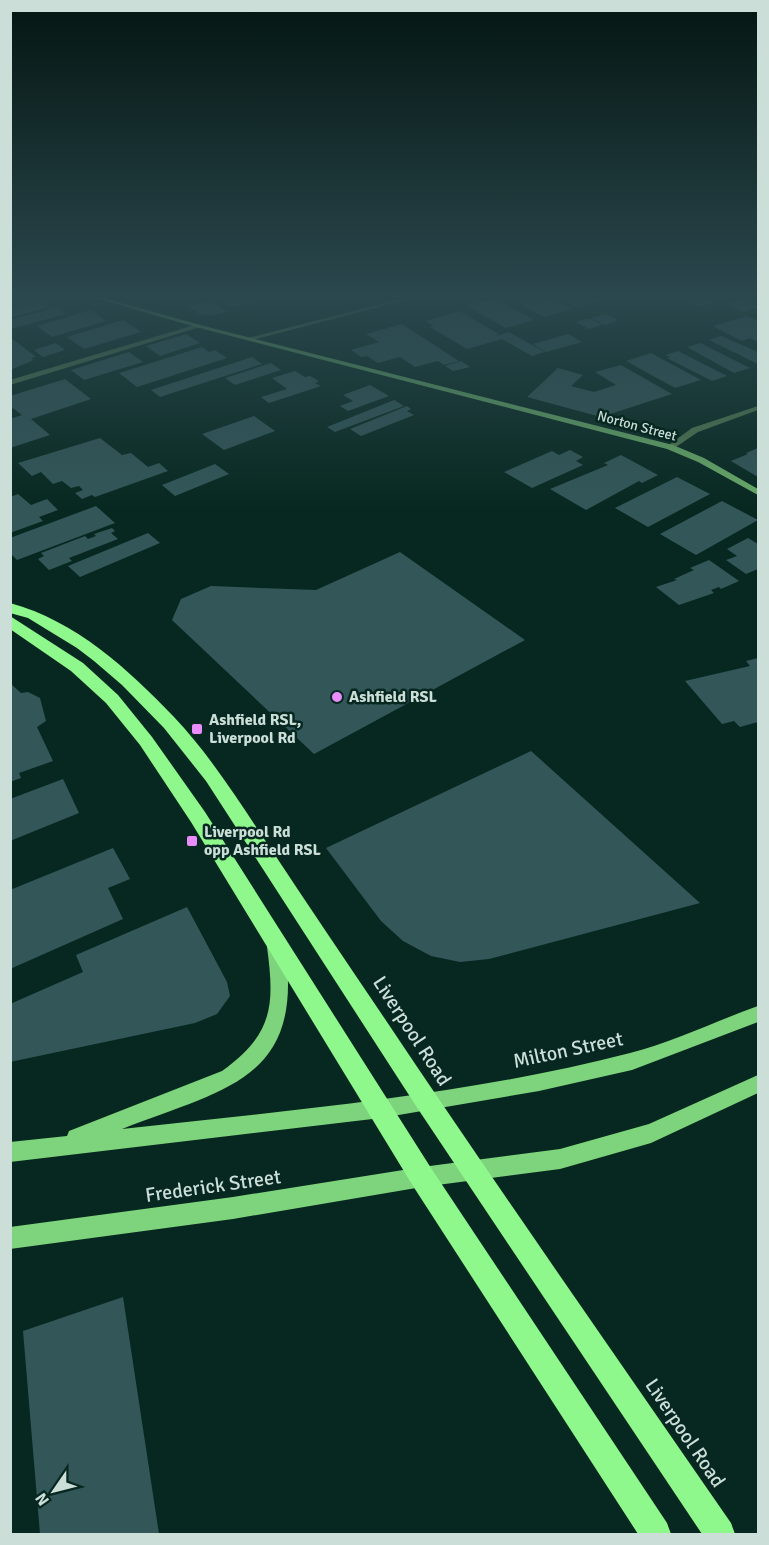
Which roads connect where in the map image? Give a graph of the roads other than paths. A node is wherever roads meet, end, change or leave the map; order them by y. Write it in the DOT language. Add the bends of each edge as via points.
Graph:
graph roads {
  1 [pos="66,366"];
  2 [pos="360,366"];
  3 [pos="10,383"];
  4 [pos="759,408"];
  5 [pos="670,447"];
  6 [pos="759,492"];
  7 [pos="10,608"];
  8 [pos="10,621"];
  9 [pos="276,945"];
  10 [pos="759,1014"];
  11 [pos="759,1084"];
  12 [pos="426,1101"];
  13 [pos="381,1109"];
  14 [pos="57,1146"];
  15 [pos="10,1152"];
  16 [pos="474,1170"];
  17 [pos="422,1177"];
  18 [pos="10,1238"];
  19 [pos="656,1534"];
  20 [pos="720,1534"];
  1 -- 3 [label="street"];
  2 -- 5 [label="main road, Norton Street"];
  4 -- 5 [label="street" via="695,430"];
  5 -- 6 [label="main road, Norton Street"];
  7 -- 12 [label="highway, Liverpool Road" via="33,615 83,644 129,681 170,724 212,776"];
  8 -- 9 [label="highway" via="77,668 112,699 198,818"];
  9 -- 13 [label="highway"];
  9 -- 14 [label="main road" via="281,1003 266,1045 251,1064 220,1081"];
  10 -- 12 [label="main road, Milton Street" via="632,1061"];
  11 -- 16 [label="main road" via="651,1133 560,1159"];
  12 -- 13 [label="main road, Milton Street"];
  12 -- 16 [label="highway, Liverpool Road"];
  13 -- 14 [label="main road"];
  13 -- 17 [label="highway"];
  14 -- 15 [label="main road"];
  16 -- 17 [label="main road"];
  16 -- 20 [label="highway, Liverpool Road"];
  17 -- 18 [label="main road, Frederick Street"];
  17 -- 19 [label="highway"];
}
